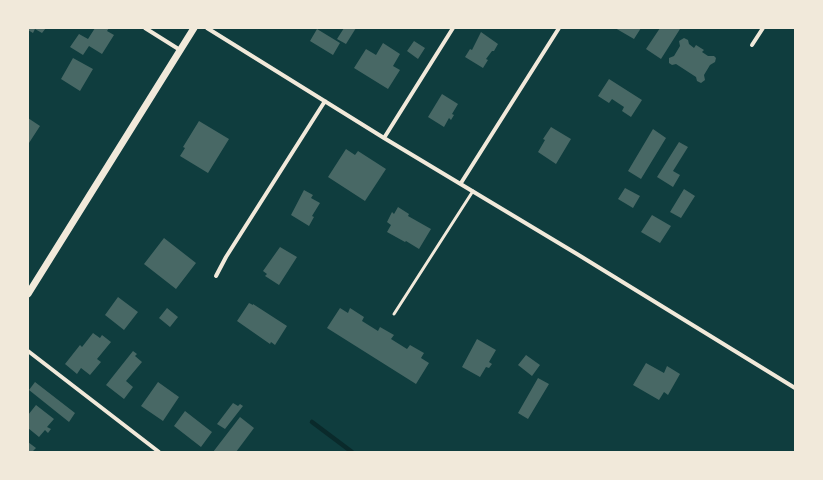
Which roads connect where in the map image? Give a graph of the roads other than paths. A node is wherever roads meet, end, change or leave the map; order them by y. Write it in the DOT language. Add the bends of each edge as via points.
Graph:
graph roads {
  1 [pos="145,28"];
  2 [pos="194,28"];
  3 [pos="207,28"];
  4 [pos="453,28"];
  5 [pos="560,28"];
  6 [pos="763,28"];
  7 [pos="752,45"];
  8 [pos="180,50"];
  9 [pos="325,102"];
  10 [pos="384,138"];
  11 [pos="461,183"];
  12 [pos="473,191"];
  13 [pos="216,276"];
  14 [pos="28,294"];
  15 [pos="394,314"];
  16 [pos="28,351"];
  17 [pos="795,388"];
  18 [pos="159,452"];
  1 -- 8 [label="street"];
  2 -- 8 [label="street"];
  3 -- 9 [label="street"];
  4 -- 10 [label="street"];
  5 -- 11 [label="street"];
  6 -- 7 [label="street"];
  8 -- 14 [label="street"];
  9 -- 10 [label="street"];
  9 -- 13 [label="street"];
  10 -- 11 [label="street"];
  11 -- 12 [label="street"];
  12 -- 15 [label="lane"];
  12 -- 17 [label="street"];
  16 -- 18 [label="street"];
}
